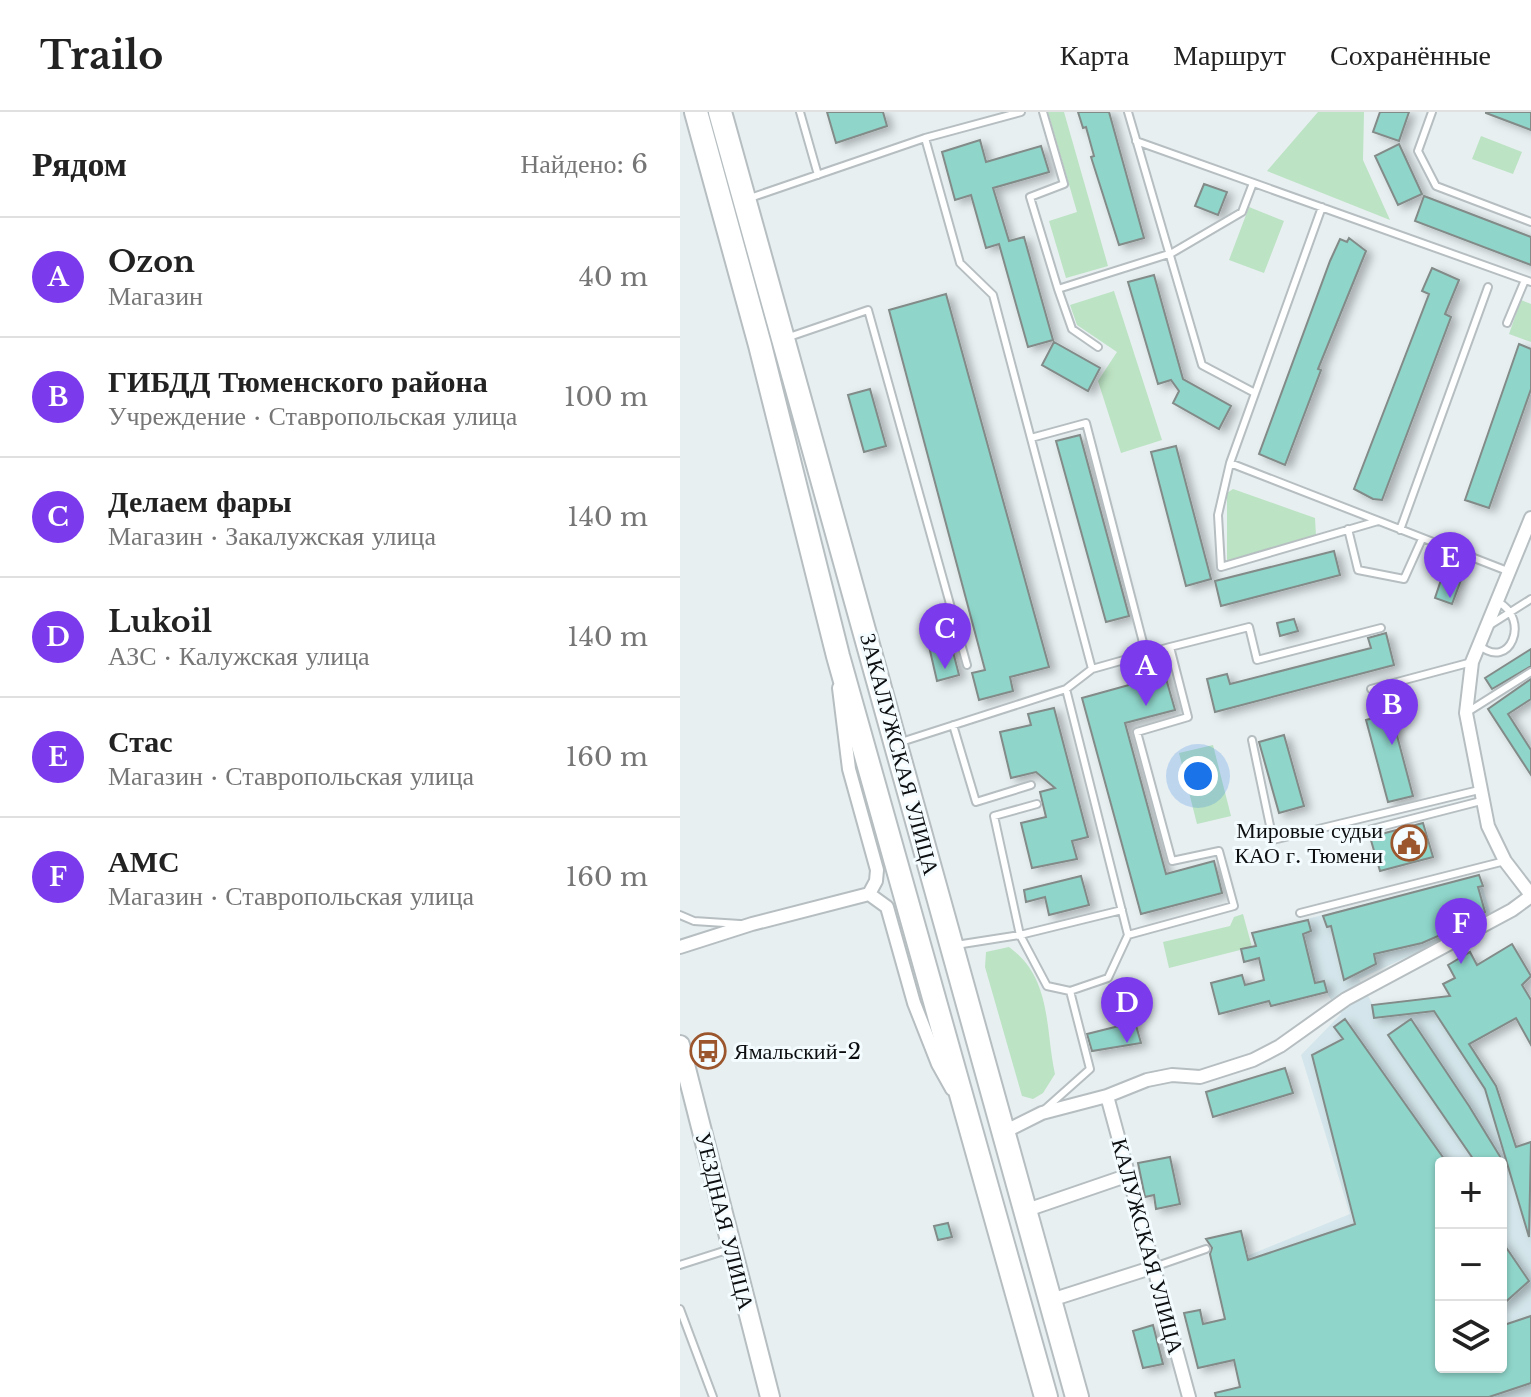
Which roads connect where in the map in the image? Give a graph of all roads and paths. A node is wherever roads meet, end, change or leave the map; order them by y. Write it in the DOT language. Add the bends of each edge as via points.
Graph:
graph roads {
  1 [pos="696,112"];
  2 [pos="720,112"];
  3 [pos="800,112"];
  4 [pos="1021,112"];
  5 [pos="1043,112"];
  6 [pos="1128,112"];
  7 [pos="1432,112"];
  8 [pos="925,138"];
  9 [pos="1136,141"];
  10 [pos="818,175"];
  11 [pos="1253,183"];
  12 [pos="745,200"];
  13 [pos="1322,207"];
  14 [pos="1531,222"];
  15 [pos="1172,253"];
  16 [pos="1528,281"];
  17 [pos="1488,287"];
  18 [pos="1058,289"];
  19 [pos="1507,323"];
  20 [pos="785,338"];
  21 [pos="1098,347"];
  22 [pos="1253,392"];
  23 [pos="1031,438"];
  24 [pos="1230,463"];
  25 [pos="1531,518"];
  26 [pos="1378,521"];
  27 [pos="1348,529"];
  28 [pos="1400,530"];
  29 [pos="1422,539"];
  30 [pos="1510,572"];
  31 [pos="1531,599"];
  32 [pos="1498,602"];
  33 [pos="1515,610"];
  34 [pos="1487,627"];
  35 [pos="1381,628"];
  36 [pos="1479,645"];
  37 [pos="1170,647"];
  38 [pos="1146,654"];
  39 [pos="838,656"];
  40 [pos="1472,662"];
  41 [pos="967,665"];
  42 [pos="1092,669"];
  43 [pos="1531,672"];
  44 [pos="1066,689"];
  45 [pos="1371,689"];
  46 [pos="1466,713"];
  47 [pos="953,725"];
  48 [pos="1252,740"];
  49 [pos="897,744"];
  50 [pos="1031,785"];
  51 [pos="1480,795"];
  52 [pos="1037,804"];
  53 [pos="1345,836"];
  54 [pos="1505,861"];
  55 [pos="869,894"];
  56 [pos="1531,896"];
  57 [pos="1122,910"];
  58 [pos="1300,913"];
  59 [pos="680,915"];
  60 [pos="752,924"];
  61 [pos="1020,935"];
  62 [pos="1128,935"];
  63 [pos="952,945"];
  64 [pos="680,947"];
  65 [pos="1070,991"];
  66 [pos="680,1045"];
  67 [pos="1107,1096"];
  68 [pos="1042,1113"];
  69 [pos="971,1121"];
  70 [pos="1002,1133"];
  71 [pos="1129,1175"];
  72 [pos="1024,1211"];
  73 [pos="732,1248"];
  74 [pos="1206,1249"];
  75 [pos="680,1265"];
  76 [pos="1154,1267"];
  77 [pos="1051,1300"];
  78 [pos="680,1309"];
  79 [pos="713,1397"];
  80 [pos="770,1397"];
  81 [pos="1046,1397"];
  82 [pos="1077,1397"];
  83 [pos="1189,1397"];
  1 -- 39 [label="highway"];
  2 -- 12 [label="highway, ЗАКАЛУЖСКАЯ УЛИЦА"];
  3 -- 10 [label="lane"];
  4 -- 8 [label="lane"];
  5 -- 18 [label="lane" via="1064,184 1030,197"];
  6 -- 9 [label="lane"];
  7 -- 14 [label="lane" via="1418,151 1436,186"];
  8 -- 10 [label="lane"];
  8 -- 23 [label="lane" via="960,263 993,295"];
  9 -- 11 [label="lane"];
  9 -- 15 [label="lane"];
  10 -- 12 [label="lane"];
  11 -- 13 [label="lane"];
  11 -- 15 [label="lane" via="1242,212"];
  12 -- 20 [label="highway, ЗАКАЛУЖСКАЯ УЛИЦА"];
  13 -- 16 [label="lane"];
  13 -- 22 [label="lane"];
  15 -- 18 [label="lane"];
  15 -- 22 [label="lane" via="1202,365"];
  16 -- 19 [label="lane"];
  17 -- 28 [label="lane"];
  18 -- 21 [label="lane" via="1072,329"];
  20 -- 41 [label="lane" via="868,310"];
  20 -- 49 [label="highway, ЗАКАЛУЖСКАЯ УЛИЦА"];
  22 -- 24 [label="lane"];
  23 -- 38 [label="lane" via="1086,423"];
  23 -- 42 [label="lane"];
  24 -- 26 [label="lane"];
  24 -- 27 [label="lane" via="1218,515 1221,567"];
  25 -- 30 [label="street"];
  26 -- 27 [label="lane"];
  26 -- 28 [label="lane"];
  27 -- 29 [label="lane" via="1358,570 1404,579"];
  28 -- 29 [label="lane"];
  29 -- 30 [label="lane"];
  30 -- 32 [label="street"];
  31 -- 33 [label="lane"];
  32 -- 33 [label="lane"];
  32 -- 34 [label="street"];
  33 -- 34 [label="lane"];
  33 -- 36 [label="lane" via="1523,624 1517,642 1497,654"];
  34 -- 36 [label="street"];
  35 -- 37 [label="lane" via="1257,660 1249,627"];
  36 -- 40 [label="street"];
  37 -- 38 [label="lane"];
  37 -- 62 [label="lane" via="1188,717 1137,732 1172,861 1219,851 1234,906"];
  38 -- 42 [label="lane"];
  39 -- 55 [label="street" via="849,769 877,870"];
  39 -- 69 [label="highway"];
  40 -- 45 [label="lane"];
  40 -- 46 [label="street"];
  42 -- 44 [label="lane"];
  43 -- 46 [label="lane"];
  44 -- 47 [label="lane"];
  44 -- 57 [label="lane"];
  46 -- 51 [label="street"];
  47 -- 49 [label="lane"];
  47 -- 50 [label="lane" via="976,802"];
  48 -- 51 [label="lane" via="1273,840"];
  49 -- 63 [label="highway, ЗАКАЛУЖСКАЯ УЛИЦА"];
  51 -- 53 [label="lane"];
  51 -- 54 [label="street"];
  52 -- 61 [label="lane" via="994,816"];
  54 -- 56 [label="street"];
  54 -- 58 [label="lane"];
  55 -- 60 [label="street"];
  55 -- 69 [label="street" via="887,907 914,1003 938,1064"];
  56 -- 67 [label="street" via="1346,999 1253,1060 1200,1077 1147,1080"];
  57 -- 61 [label="lane"];
  57 -- 62 [label="lane"];
  59 -- 60 [label="lane" via="694,921"];
  60 -- 64 [label="street"];
  61 -- 63 [label="lane"];
  61 -- 65 [label="lane" via="1047,986"];
  62 -- 65 [label="lane" via="1108,978"];
  63 -- 70 [label="highway, ЗАКАЛУЖСКАЯ УЛИЦА"];
  65 -- 68 [label="lane" via="1090,1069"];
  66 -- 73 [label="street, УЕЗДНАЯ УЛИЦА"];
  67 -- 68 [label="street"];
  67 -- 71 [label="street, КАЛУЖСКАЯ УЛИЦА"];
  68 -- 70 [label="street"];
  69 -- 81 [label="highway"];
  70 -- 72 [label="highway, ЗАКАЛУЖСКАЯ УЛИЦА"];
  71 -- 72 [label="street"];
  71 -- 76 [label="street, КАЛУЖСКАЯ УЛИЦА"];
  72 -- 77 [label="highway, ЗАКАЛУЖСКАЯ УЛИЦА"];
  73 -- 75 [label="lane"];
  73 -- 80 [label="street, УЕЗДНАЯ УЛИЦА"];
  74 -- 76 [label="lane"];
  76 -- 77 [label="street"];
  76 -- 83 [label="street, КАЛУЖСКАЯ УЛИЦА"];
  77 -- 82 [label="highway, ЗАКАЛУЖСКАЯ УЛИЦА"];
  78 -- 79 [label="lane"];
}
